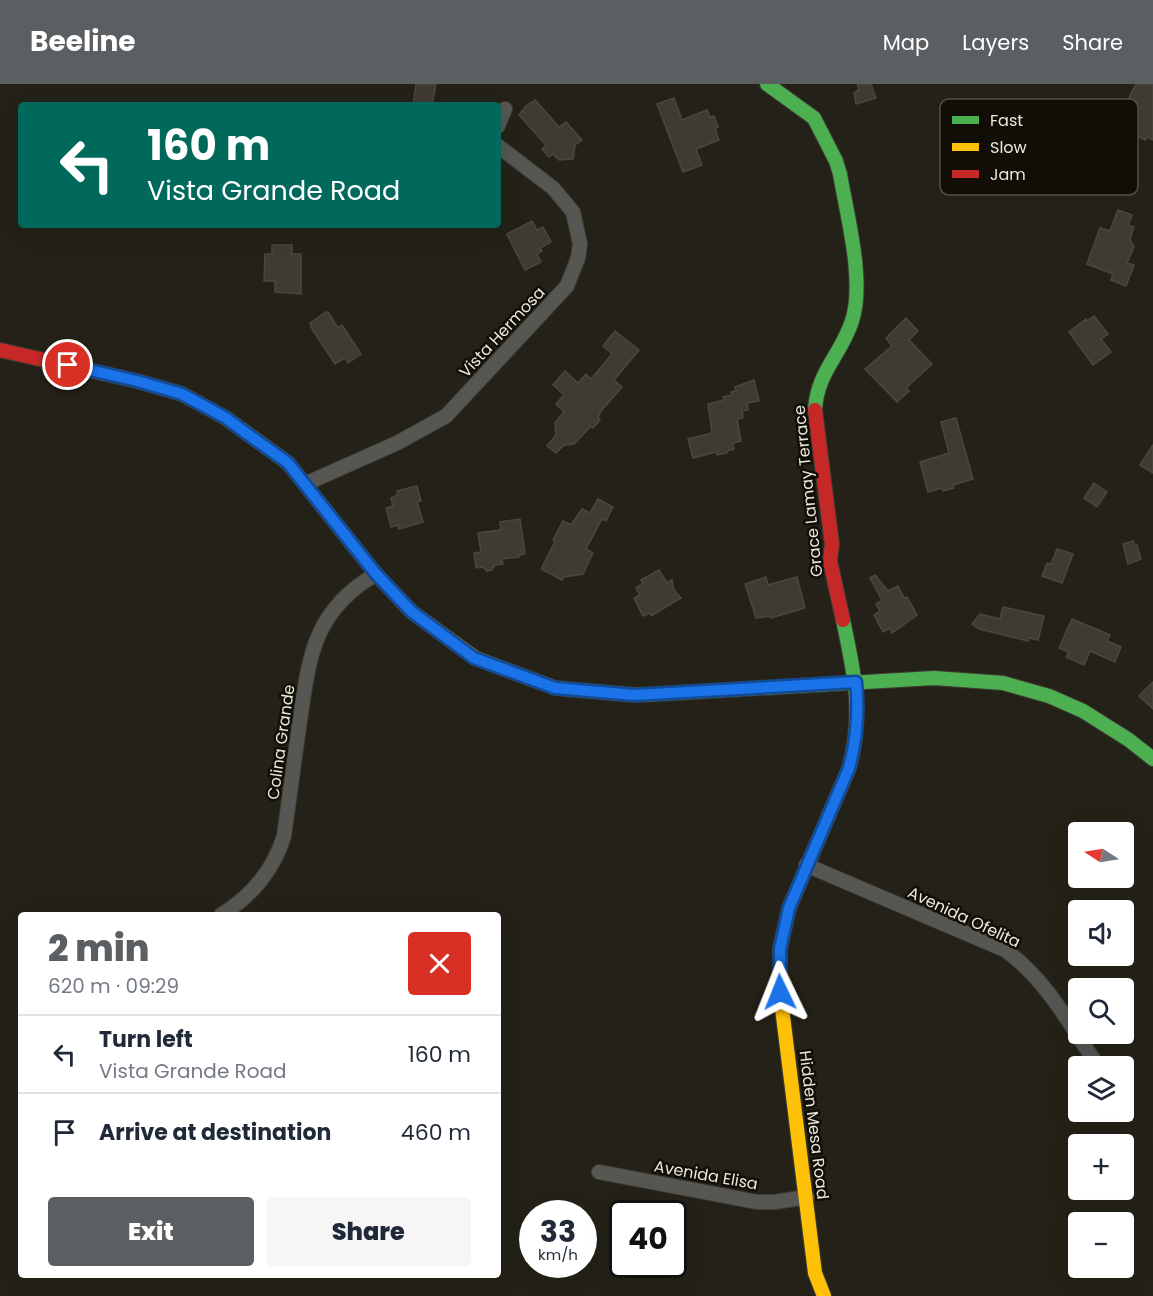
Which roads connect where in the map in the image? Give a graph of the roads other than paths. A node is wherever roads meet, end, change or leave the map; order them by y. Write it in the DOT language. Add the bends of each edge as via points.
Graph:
graph roads {
  1 [pos="767,84"];
  2 [pos="505,109"];
  3 [pos="501,119"];
  4 [pos="501,148"];
  5 [pos="0,350"];
  6 [pos="305,484"];
  7 [pos="376,574"];
  8 [pos="856,682"];
  9 [pos="1153,759"];
  10 [pos="806,865"];
  11 [pos="225,912"];
  12 [pos="1091,1056"];
  13 [pos="599,1172"];
  14 [pos="807,1197"];
  15 [pos="824,1296"];
  1 -- 8 [label="street, Grace Lamay Terrace" via="814,118 836,161 858,286 848,332 822,373 814,412 832,544 830,561"];
  2 -- 3 [label="street"];
  4 -- 6 [label="street, Vista Hermosa" via="553,188 573,212 580,244 567,286 446,416 397,443"];
  5 -- 6 [label="street" via="182,394 288,463"];
  6 -- 7 [label="street"];
  7 -- 8 [label="street" via="412,612 474,658 555,688 635,695"];
  7 -- 11 [label="street, Colina Grande" via="344,597 318,634 308,664 284,836 258,885"];
  8 -- 9 [label="street" via="934,678 1003,683 1083,711"];
  8 -- 10 [label="street, Hidden Mesa Road" via="858,715 851,759"];
  10 -- 12 [label="street, Avenida Ofelita" via="1005,950 1043,985"];
  10 -- 14 [label="street, Hidden Mesa Road" via="785,922 779,970"];
  13 -- 14 [label="street, Avenida Elisa" via="757,1202"];
  14 -- 15 [label="street, Hidden Mesa Road" via="815,1273"];
}
